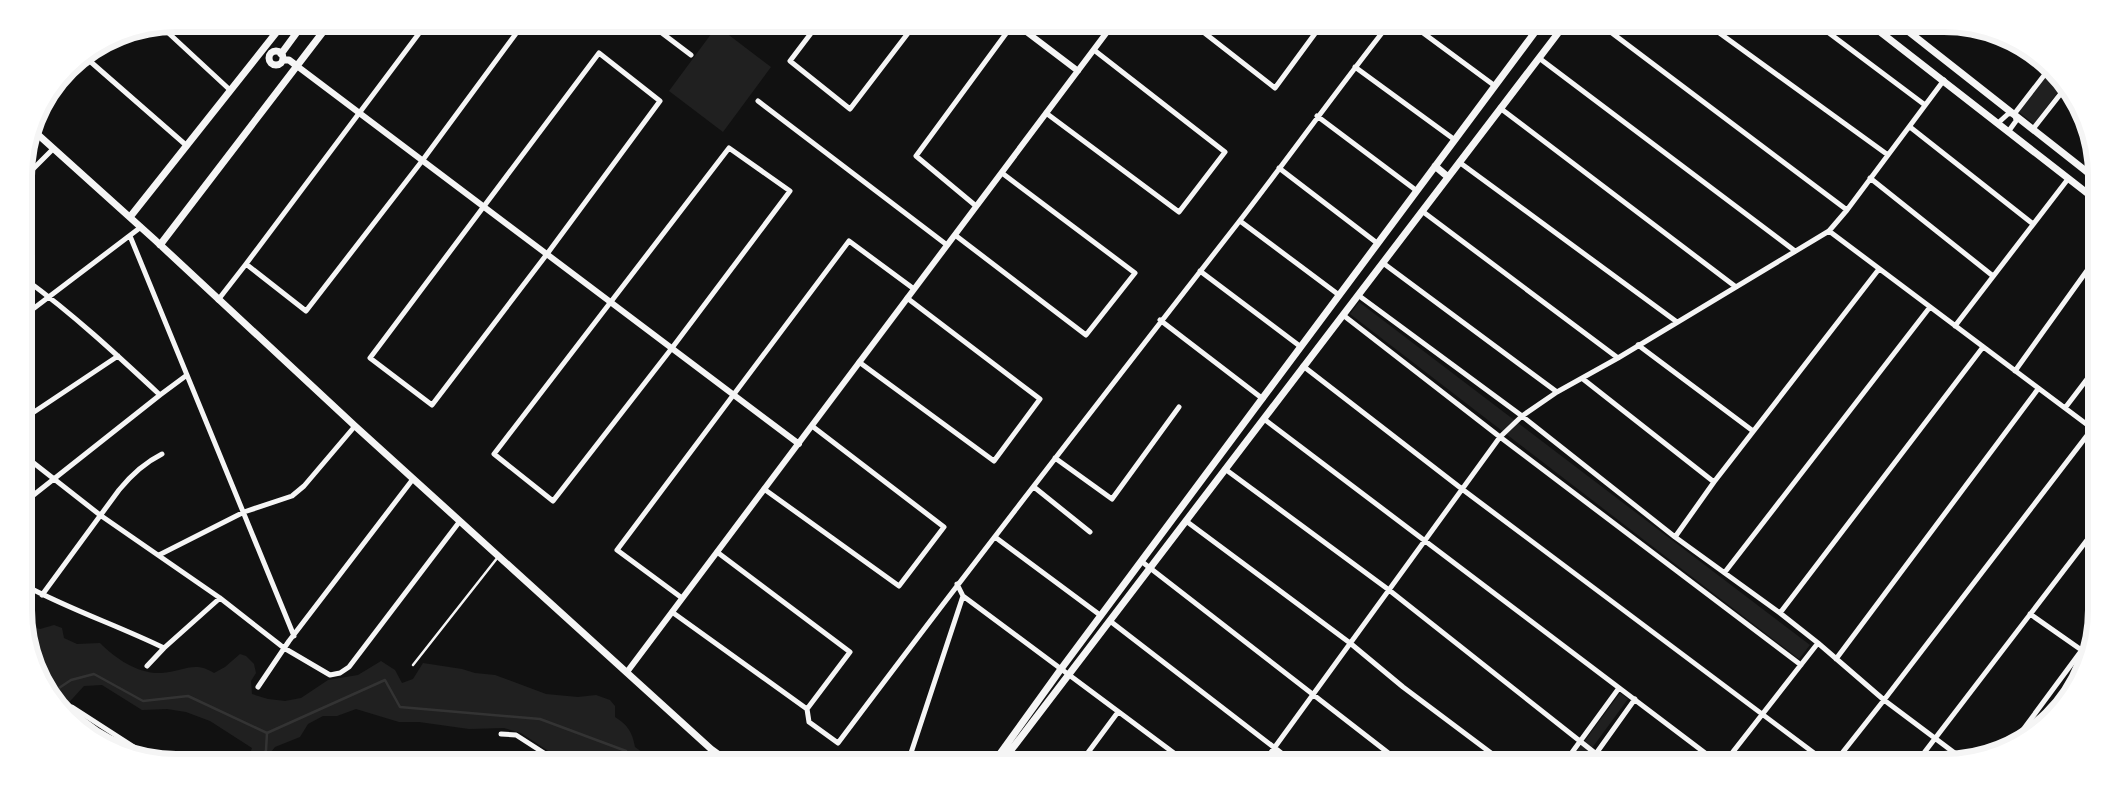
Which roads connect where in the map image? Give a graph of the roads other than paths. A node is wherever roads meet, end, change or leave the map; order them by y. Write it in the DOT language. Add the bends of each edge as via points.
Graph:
graph roads {
  1 [pos="169,33"];
  2 [pos="297,33"];
  3 [pos="322,33"];
  4 [pos="419,33"];
  5 [pos="516,33"];
  6 [pos="662,33"];
  7 [pos="811,33"];
  8 [pos="908,33"];
  9 [pos="1008,33"];
  10 [pos="1027,33"];
  11 [pos="1106,33"];
  12 [pos="1205,33"];
  13 [pos="1315,33"];
  14 [pos="1382,33"];
  15 [pos="1423,33"];
  16 [pos="1528,33"];
  17 [pos="1535,33"];
  18 [pos="1558,33"];
  19 [pos="1612,33"];
  20 [pos="1719,33"];
  21 [pos="1829,33"];
  22 [pos="1882,33"];
  23 [pos="1910,33"];
  24 [pos="275,34"];
  25 [pos="1533,36"];
  26 [pos="264,48"];
  27 [pos="1094,50"];
  28 [pos="272,54"];
  29 [pos="691,55"];
  30 [pos="282,57"];
  31 [pos="1539,58"];
  32 [pos="90,61"];
  33 [pos="297,66"];
  34 [pos="1355,67"];
  35 [pos="1078,71"];
  36 [pos="2045,74"];
  37 [pos="1944,80"];
  38 [pos="1495,86"];
  39 [pos="230,90"];
  40 [pos="2061,92"];
  41 [pos="758,101"];
  42 [pos="1925,105"];
  43 [pos="1500,108"];
  44 [pos="359,113"];
  45 [pos="1046,113"];
  46 [pos="2015,113"];
  47 [pos="1317,116"];
  48 [pos="1998,123"];
  49 [pos="1910,127"];
  50 [pos="2033,129"];
  51 [pos="2008,132"];
  52 [pos="38,135"];
  53 [pos="1455,140"];
  54 [pos="187,146"];
  55 [pos="53,149"];
  56 [pos="1888,155"];
  57 [pos="422,160"];
  58 [pos="1459,162"];
  59 [pos="1435,166"];
  60 [pos="1279,168"];
  61 [pos="33,169"];
  62 [pos="1002,172"];
  63 [pos="2086,172"];
  64 [pos="1448,177"];
  65 [pos="1870,178"];
  66 [pos="2068,179"];
  67 [pos="1417,191"];
  68 [pos="2088,194"];
  69 [pos="976,206"];
  70 [pos="484,207"];
  71 [pos="1847,210"];
  72 [pos="1422,211"];
  73 [pos="130,217"];
  74 [pos="1240,221"];
  75 [pos="2033,224"];
  76 [pos="141,227"];
  77 [pos="1829,231"];
  78 [pos="955,235"];
  79 [pos="130,236"];
  80 [pos="1378,243"];
  81 [pos="160,245"];
  82 [pos="947,245"];
  83 [pos="1794,251"];
  84 [pos="547,254"];
  85 [pos="1383,262"];
  86 [pos="246,264"];
  87 [pos="1879,269"];
  88 [pos="2088,269"];
  89 [pos="1200,271"];
  90 [pos="1993,276"];
  91 [pos="33,285"];
  92 [pos="1736,288"];
  93 [pos="914,289"];
  94 [pos="1358,294"];
  95 [pos="1339,295"];
  96 [pos="48,296"];
  97 [pos="908,298"];
  98 [pos="218,300"];
  99 [pos="610,302"];
  100 [pos="1930,307"];
  101 [pos="33,309"];
  102 [pos="1343,314"];
  103 [pos="1160,320"];
  104 [pos="1677,322"];
  105 [pos="1955,326"];
  106 [pos="1638,345"];
  107 [pos="1301,347"];
  108 [pos="1983,347"];
  109 [pos="672,348"];
  110 [pos="118,356"];
  111 [pos="1618,358"];
  112 [pos="859,362"];
  113 [pos="1303,366"];
  114 [pos="2015,371"];
  115 [pos="187,375"];
  116 [pos="2088,377"];
  117 [pos="1582,379"];
  118 [pos="2038,389"];
  119 [pos="1557,392"];
  120 [pos="733,394"];
  121 [pos="160,395"];
  122 [pos="1263,399"];
  123 [pos="1179,407"];
  124 [pos="2065,408"];
  125 [pos="32,414"];
  126 [pos="1522,416"];
  127 [pos="1264,419"];
  128 [pos="1243,425"];
  129 [pos="354,426"];
  130 [pos="812,426"];
  131 [pos="2088,426"];
  132 [pos="1753,431"];
  133 [pos="1253,433"];
  134 [pos="1500,437"];
  135 [pos="2088,439"];
  136 [pos="799,444"];
  137 [pos="162,454"];
  138 [pos="1055,458"];
  139 [pos="32,462"];
  140 [pos="1225,469"];
  141 [pos="53,479"];
  142 [pos="413,479"];
  143 [pos="1714,482"];
  144 [pos="1034,487"];
  145 [pos="764,489"];
  146 [pos="1462,489"];
  147 [pos="32,496"];
  148 [pos="244,512"];
  149 [pos="100,515"];
  150 [pos="460,521"];
  151 [pos="1186,521"];
  152 [pos="1090,532"];
  153 [pos="995,537"];
  154 [pos="1675,538"];
  155 [pos="2088,539"];
  156 [pos="1424,541"];
  157 [pos="717,552"];
  158 [pos="159,555"];
  159 [pos="498,556"];
  160 [pos="1141,561"];
  161 [pos="1149,569"];
  162 [pos="1725,572"];
  163 [pos="957,584"];
  164 [pos="32,589"];
  165 [pos="1389,590"];
  166 [pos="42,595"];
  167 [pos="963,596"];
  168 [pos="220,598"];
  169 [pos="682,598"];
  170 [pos="672,612"];
  171 [pos="1780,613"];
  172 [pos="2030,614"];
  173 [pos="1100,615"];
  174 [pos="1110,621"];
  175 [pos="294,636"];
  176 [pos="1350,643"];
  177 [pos="1818,643"];
  178 [pos="2084,646"];
  179 [pos="164,648"];
  180 [pos="284,648"];
  181 [pos="2081,650"];
  182 [pos="1836,659"];
  183 [pos="413,665"];
  184 [pos="1801,665"];
  185 [pos="147,666"];
  186 [pos="1060,669"];
  187 [pos="627,672"];
  188 [pos="1068,675"];
  189 [pos="258,687"];
  190 [pos="1619,688"];
  191 [pos="1313,694"];
  192 [pos="1635,699"];
  193 [pos="1884,700"];
  194 [pos="71,707"];
  195 [pos="807,709"];
  196 [pos="1118,712"];
  197 [pos="1762,715"];
  198 [pos="2023,730"];
  199 [pos="501,734"];
  200 [pos="1935,738"];
  201 [pos="1580,742"];
  202 [pos="127,745"];
  203 [pos="1275,747"];
  204 [pos="1088,753"];
  205 [pos="1174,753"];
  206 [pos="1270,753"];
  207 [pos="1283,753"];
  208 [pos="1389,753"];
  209 [pos="1491,753"];
  210 [pos="1572,753"];
  211 [pos="1595,753"];
  212 [pos="1705,753"];
  213 [pos="1731,753"];
  214 [pos="1814,753"];
  215 [pos="1842,753"];
  216 [pos="1924,753"];
  217 [pos="1955,753"];
  218 [pos="546,754"];
  219 [pos="718,754"];
  220 [pos="911,754"];
  221 [pos="1000,754"];
  222 [pos="1008,754"];
  1 -- 39 [label="street"];
  2 -- 30 [label="main road"];
  3 -- 33 [label="main road"];
  4 -- 44 [label="street"];
  5 -- 57 [label="street"];
  6 -- 29 [label="street"];
  7 -- 8 [label="street" via="790,61 850,109"];
  9 -- 69 [label="street" via="916,156"];
  10 -- 35 [label="street"];
  11 -- 27 [label="street"];
  12 -- 13 [label="street" via="1275,88"];
  14 -- 34 [label="street"];
  15 -- 38 [label="street"];
  16 -- 25 [label="street"];
  17 -- 25 [label="main road"];
  18 -- 31 [label="main road"];
  19 -- 71 [label="street"];
  20 -- 56 [label="street"];
  21 -- 42 [label="street"];
  22 -- 37 [label="main road"];
  23 -- 46 [label="main road"];
  24 -- 26 [label="main road"];
  25 -- 38 [label="main road"];
  26 -- 28 [label="main road"];
  26 -- 39 [label="main road"];
  27 -- 35 [label="street"];
  27 -- 45 [label="street" via="1224,152 1202,182 1179,212"];
  28 -- 30 [label="main road" via="277,52"];
  28 -- 30 [label="main road" via="273,64 279,64"];
  30 -- 33 [label="main road"];
  31 -- 43 [label="main road"];
  31 -- 83 [label="street"];
  32 -- 54 [label="street"];
  33 -- 44 [label="street"];
  33 -- 81 [label="main road"];
  34 -- 47 [label="street"];
  34 -- 53 [label="street"];
  35 -- 45 [label="street"];
  36 -- 46 [label="street"];
  37 -- 42 [label="street"];
  37 -- 48 [label="main road"];
  38 -- 53 [label="main road"];
  39 -- 54 [label="main road"];
  40 -- 50 [label="street"];
  41 -- 82 [label="street"];
  42 -- 49 [label="street"];
  43 -- 58 [label="main road"];
  43 -- 92 [label="street"];
  44 -- 57 [label="street"];
  44 -- 86 [label="street"];
  45 -- 62 [label="street"];
  46 -- 48 [label="street" via="2008,114"];
  46 -- 50 [label="main road"];
  46 -- 51 [label="street" via="2016,121"];
  47 -- 60 [label="street"];
  47 -- 67 [label="street"];
  48 -- 51 [label="main road"];
  49 -- 56 [label="street"];
  49 -- 75 [label="street"];
  50 -- 63 [label="main road"];
  51 -- 66 [label="main road"];
  52 -- 55 [label="main road"];
  53 -- 59 [label="main road"];
  54 -- 73 [label="main road"];
  55 -- 61 [label="street"];
  55 -- 73 [label="main road"];
  56 -- 65 [label="street"];
  57 -- 70 [label="street"];
  57 -- 86 [label="street" via="306,311"];
  58 -- 64 [label="main road"];
  58 -- 104 [label="street"];
  59 -- 64 [label="main road"];
  59 -- 67 [label="main road"];
  60 -- 74 [label="street"];
  60 -- 80 [label="street"];
  62 -- 69 [label="street"];
  62 -- 78 [label="street" via="1135,273 1086,335"];
  64 -- 72 [label="main road"];
  65 -- 71 [label="street"];
  65 -- 90 [label="street"];
  66 -- 68 [label="main road"];
  66 -- 75 [label="street"];
  67 -- 80 [label="main road"];
  69 -- 78 [label="street"];
  70 -- 84 [label="street"];
  70 -- 84 [label="street" via="370,358 432,404"];
  70 -- 84 [label="street" via="600,54 660,101"];
  71 -- 77 [label="street"];
  72 -- 85 [label="main road"];
  72 -- 111 [label="street"];
  73 -- 76 [label="main road"];
  74 -- 89 [label="street"];
  74 -- 95 [label="street"];
  75 -- 90 [label="street"];
  76 -- 79 [label="street"];
  76 -- 81 [label="main road"];
  77 -- 83 [label="street"];
  77 -- 87 [label="street"];
  78 -- 82 [label="street"];
  79 -- 96 [label="street"];
  79 -- 115 [label="street"];
  80 -- 95 [label="main road"];
  81 -- 98 [label="main road"];
  82 -- 93 [label="street"];
  83 -- 92 [label="street"];
  84 -- 99 [label="street"];
  85 -- 94 [label="main road"];
  85 -- 119 [label="street"];
  86 -- 98 [label="street"];
  87 -- 100 [label="street"];
  87 -- 132 [label="street"];
  88 -- 114 [label="street"];
  89 -- 103 [label="street"];
  89 -- 107 [label="street"];
  90 -- 105 [label="street"];
  91 -- 96 [label="street"];
  92 -- 104 [label="street"];
  93 -- 97 [label="street"];
  93 -- 120 [label="street" via="849,241"];
  94 -- 102 [label="main road"];
  94 -- 126 [label="street"];
  95 -- 107 [label="main road"];
  96 -- 101 [label="street"];
  96 -- 110 [label="street"];
  97 -- 112 [label="street"];
  97 -- 112 [label="street" via="1040,399 994,461"];
  98 -- 129 [label="main road"];
  99 -- 109 [label="street"];
  99 -- 109 [label="street" via="494,454 553,501"];
  99 -- 109 [label="street" via="729,148 790,191"];
  100 -- 105 [label="street"];
  100 -- 162 [label="street"];
  102 -- 113 [label="main road"];
  102 -- 134 [label="street"];
  103 -- 122 [label="street"];
  103 -- 138 [label="street"];
  104 -- 106 [label="street"];
  105 -- 108 [label="street"];
  106 -- 111 [label="street"];
  106 -- 132 [label="street"];
  107 -- 122 [label="main road"];
  108 -- 114 [label="street"];
  108 -- 171 [label="street"];
  109 -- 120 [label="street"];
  110 -- 121 [label="street"];
  110 -- 125 [label="street"];
  111 -- 117 [label="street"];
  112 -- 130 [label="street"];
  113 -- 127 [label="main road"];
  113 -- 146 [label="street"];
  114 -- 118 [label="street"];
  115 -- 121 [label="street"];
  115 -- 148 [label="street"];
  116 -- 124 [label="street"];
  117 -- 119 [label="street"];
  117 -- 143 [label="street"];
  118 -- 124 [label="street"];
  118 -- 182 [label="street"];
  119 -- 126 [label="street"];
  120 -- 136 [label="street"];
  120 -- 169 [label="street" via="617,550"];
  121 -- 141 [label="street"];
  122 -- 128 [label="main road"];
  123 -- 138 [label="street" via="1112,499"];
  124 -- 131 [label="street"];
  126 -- 134 [label="street"];
  126 -- 154 [label="street"];
  127 -- 133 [label="main road"];
  127 -- 156 [label="street"];
  128 -- 133 [label="main road"];
  128 -- 160 [label="main road"];
  129 -- 142 [label="main road"];
  129 -- 148 [label="street" via="292,496"];
  130 -- 136 [label="street"];
  130 -- 145 [label="street" via="944,527 899,586"];
  132 -- 143 [label="street"];
  133 -- 140 [label="main road"];
  134 -- 146 [label="street"];
  134 -- 184 [label="street"];
  135 -- 193 [label="street"];
  136 -- 145 [label="street"];
  137 -- 149 [label="street" via="133,473"];
  138 -- 144 [label="street"];
  139 -- 141 [label="street"];
  140 -- 151 [label="main road"];
  140 -- 165 [label="street"];
  141 -- 147 [label="street"];
  141 -- 149 [label="street"];
  142 -- 150 [label="main road"];
  142 -- 175 [label="street"];
  143 -- 154 [label="street"];
  144 -- 152 [label="street"];
  144 -- 153 [label="street"];
  145 -- 157 [label="street"];
  146 -- 156 [label="street"];
  146 -- 197 [label="street"];
  148 -- 158 [label="street"];
  148 -- 175 [label="street"];
  149 -- 158 [label="street"];
  149 -- 166 [label="street"];
  150 -- 159 [label="main road"];
  150 -- 180 [label="street" via="349,667 330,675"];
  151 -- 161 [label="main road"];
  151 -- 176 [label="street"];
  153 -- 163 [label="street"];
  153 -- 173 [label="street"];
  154 -- 162 [label="street"];
  155 -- 172 [label="street"];
  156 -- 165 [label="street"];
  156 -- 190 [label="street"];
  157 -- 169 [label="street"];
  157 -- 195 [label="street" via="850,652"];
  158 -- 168 [label="street"];
  159 -- 183 [label="lane"];
  159 -- 187 [label="main road"];
  160 -- 161 [label="street"];
  160 -- 173 [label="main road"];
  161 -- 174 [label="main road"];
  161 -- 191 [label="street"];
  162 -- 171 [label="street"];
  163 -- 167 [label="street"];
  163 -- 195 [label="street" via="838,743 809,722"];
  164 -- 166 [label="street"];
  165 -- 176 [label="street"];
  165 -- 201 [label="street"];
  166 -- 179 [label="street"];
  167 -- 186 [label="street"];
  167 -- 220 [label="street"];
  168 -- 179 [label="street"];
  168 -- 180 [label="street"];
  169 -- 170 [label="street"];
  170 -- 187 [label="street"];
  170 -- 195 [label="street"];
  171 -- 177 [label="street"];
  172 -- 181 [label="street"];
  172 -- 200 [label="street"];
  173 -- 186 [label="main road"];
  174 -- 188 [label="main road"];
  174 -- 203 [label="street"];
  175 -- 180 [label="street"];
  176 -- 191 [label="street"];
  176 -- 209 [label="street"];
  177 -- 182 [label="street"];
  177 -- 184 [label="street"];
  178 -- 181 [label="street"];
  179 -- 185 [label="street"];
  180 -- 189 [label="street"];
  181 -- 198 [label="street"];
  182 -- 193 [label="street"];
  184 -- 197 [label="street"];
  186 -- 188 [label="street"];
  186 -- 221 [label="main road"];
  187 -- 219 [label="main road"];
  188 -- 196 [label="street"];
  188 -- 222 [label="main road"];
  190 -- 192 [label="street"];
  190 -- 201 [label="street"];
  191 -- 203 [label="street"];
  191 -- 208 [label="street"];
  192 -- 211 [label="street"];
  192 -- 212 [label="street"];
  193 -- 200 [label="street"];
  193 -- 215 [label="street"];
  194 -- 202 [label="street"];
  196 -- 204 [label="street"];
  196 -- 205 [label="street"];
  197 -- 213 [label="street"];
  197 -- 214 [label="street"];
  199 -- 218 [label="street" via="516,734"];
  200 -- 216 [label="street"];
  200 -- 217 [label="street"];
  201 -- 210 [label="street"];
  201 -- 211 [label="street"];
  203 -- 206 [label="street"];
  203 -- 207 [label="street"];
}
